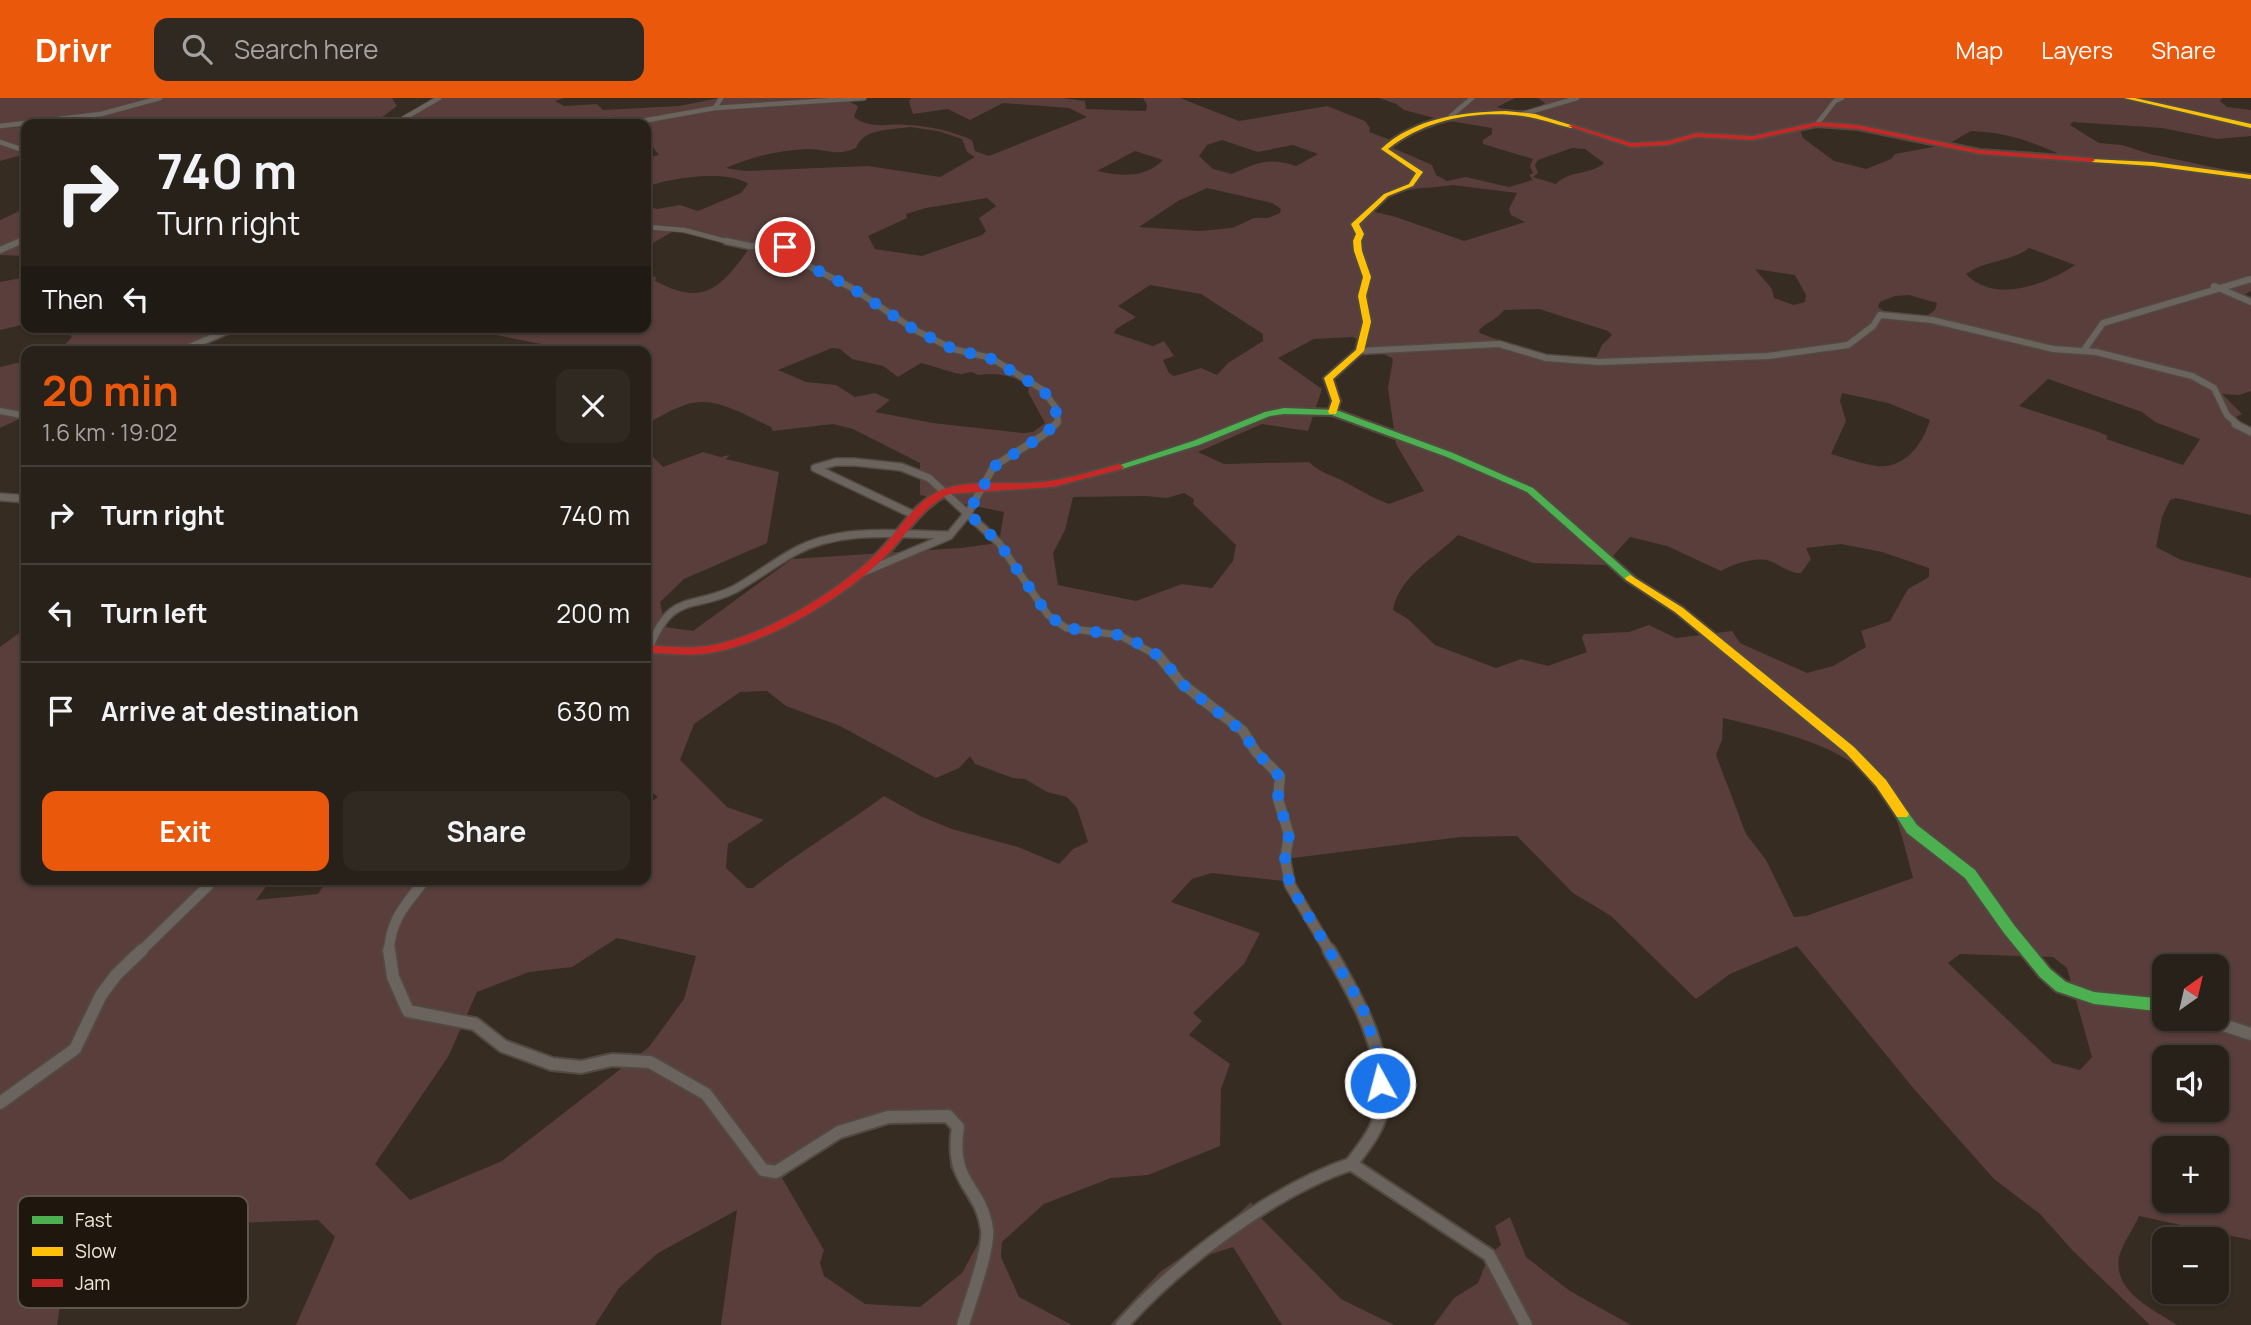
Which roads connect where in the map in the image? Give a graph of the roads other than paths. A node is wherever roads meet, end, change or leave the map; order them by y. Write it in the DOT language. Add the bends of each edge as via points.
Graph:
graph roads {
  1 [pos="160,98"];
  2 [pos="439,98"];
  3 [pos="720,98"];
  4 [pos="864,98"];
  5 [pos="1472,98"];
  6 [pos="1577,98"];
  7 [pos="1842,98"];
  8 [pos="2127,98"];
  9 [pos="794,100"];
  10 [pos="715,108"];
  11 [pos="1523,114"];
  12 [pos="1451,116"];
  13 [pos="60,119"];
  14 [pos="403,119"];
  15 [pos="651,119"];
  16 [pos="21,124"];
  17 [pos="1817,124"];
  18 [pos="0,126"];
  19 [pos="2251,127"];
  20 [pos="0,142"];
  21 [pos="21,149"];
  22 [pos="2251,177"];
  23 [pos="651,227"];
  24 [pos="21,241"];
  25 [pos="0,250"];
  26 [pos="2251,279"];
  27 [pos="2214,286"];
  28 [pos="2251,302"];
  29 [pos="222,333"];
  30 [pos="192,346"];
  31 [pos="2084,350"];
  32 [pos="1360,351"];
  33 [pos="0,411"];
  34 [pos="1333,412"];
  35 [pos="21,415"];
  36 [pos="2251,432"];
  37 [pos="979,489"];
  38 [pos="946,491"];
  39 [pos="0,497"];
  40 [pos="21,499"];
  41 [pos="968,513"];
  42 [pos="914,515"];
  43 [pos="901,534"];
  44 [pos="949,536"];
  45 [pos="862,573"];
  46 [pos="651,642"];
  47 [pos="651,649"];
  48 [pos="209,885"];
  49 [pos="421,885"];
  50 [pos="2152,1005"];
  51 [pos="2230,1027"];
  52 [pos="2251,1034"];
  53 [pos="0,1103"];
  54 [pos="1351,1164"];
  55 [pos="962,1325"];
  56 [pos="1122,1325"];
  57 [pos="1526,1325"];
  1 -- 13 [label="street" via="139,106"];
  2 -- 14 [label="street"];
  3 -- 10 [label="street"];
  4 -- 9 [label="street"];
  5 -- 12 [label="street"];
  6 -- 11 [label="street"];
  7 -- 17 [label="street"];
  8 -- 19 [label="street"];
  9 -- 10 [label="street"];
  10 -- 15 [label="street"];
  11 -- 12 [label="street"];
  11 -- 17 [label="street" via="1631,145 1668,143 1696,135 1752,138"];
  12 -- 32 [label="street" via="1397,137 1384,149 1420,172 1411,185 1375,200 1355,224 1367,277 1362,296 1367,322"];
  16 -- 18 [label="street"];
  17 -- 22 [label="street" via="1858,127 1980,152 2153,164"];
  20 -- 21 [label="street"];
  23 -- 37 [label="street" via="746,245 785,247 791,257 852,288 915,330 953,349 990,358 1043,390 1058,422 995,466"];
  24 -- 25 [label="street"];
  26 -- 27 [label="street"];
  27 -- 28 [label="street"];
  27 -- 31 [label="street" via="2103,323"];
  29 -- 30 [label="street"];
  31 -- 32 [label="street" via="2053,349 1932,320 1880,315 1848,345 1768,356 1600,362 1546,358 1499,344"];
  31 -- 36 [label="street" via="2203,380 2214,388 2235,426"];
  32 -- 34 [label="street" via="1328,378 1336,401"];
  33 -- 35 [label="street"];
  34 -- 37 [label="street" via="1268,414 1196,443 1082,479"];
  34 -- 50 [label="street" via="1530,489 1635,583 1679,610 1850,750 1881,783 1912,829 1970,874 2045,973 2062,987 2094,998"];
  37 -- 38 [label="street"];
  37 -- 41 [label="street"];
  38 -- 41 [label="street"];
  38 -- 42 [label="street"];
  38 -- 42 [label="street" via="901,467 845,462 815,468"];
  39 -- 40 [label="street"];
  41 -- 44 [label="street"];
  41 -- 54 [label="street" via="999,543 1048,615 1066,628 1119,635 1163,659 1181,683 1242,731 1279,776 1278,799 1289,835 1285,859 1290,885 1362,1006 1378,1056 1382,1109 1368,1142"];
  42 -- 43 [label="street"];
  43 -- 44 [label="street"];
  43 -- 45 [label="street"];
  43 -- 46 [label="street" via="833,537 796,551 733,590 676,606"];
  44 -- 45 [label="street"];
  45 -- 47 [label="street" via="775,627 739,642 704,650"];
  48 -- 53 [label="street" via="116,975 75,1048"];
  49 -- 55 [label="street" via="396,917 388,949 396,990 408,1011 475,1024 503,1046 552,1064 581,1067 612,1060 650,1062 706,1094 763,1170 776,1172 839,1132 888,1117 948,1116 958,1127 954,1156 989,1223"];
  51 -- 52 [label="street"];
  54 -- 56 [label="street" via="1323,1172 1190,1258"];
  54 -- 57 [label="street" via="1489,1255"];
}
